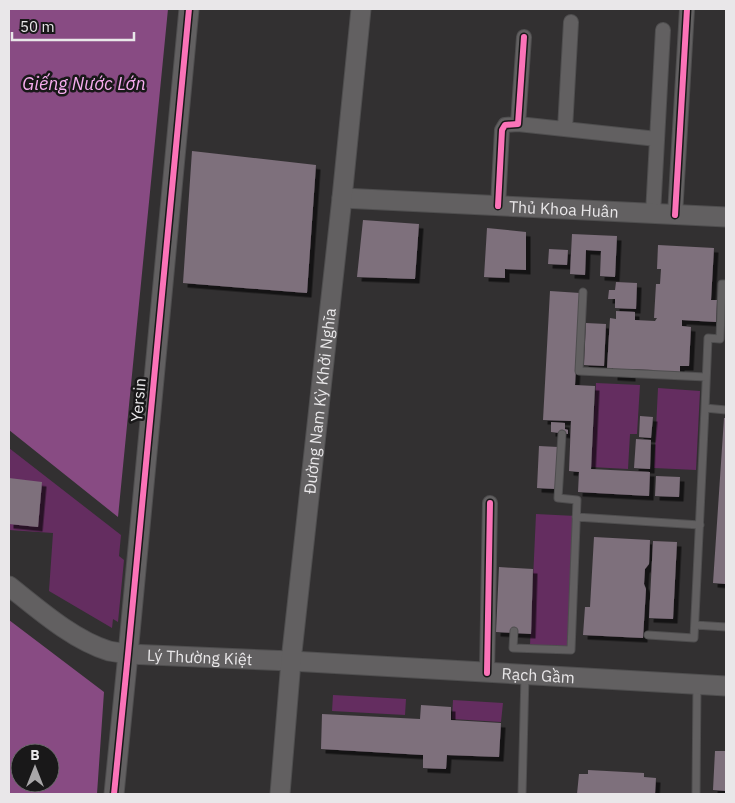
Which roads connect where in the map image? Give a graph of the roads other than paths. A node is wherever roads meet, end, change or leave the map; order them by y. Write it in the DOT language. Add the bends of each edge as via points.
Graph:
graph roads {
  1 [pos="189,9"];
  2 [pos="361,9"];
  3 [pos="687,9"];
  4 [pos="571,22"];
  5 [pos="663,30"];
  6 [pos="524,37"];
  7 [pos="518,124"];
  8 [pos="565,129"];
  9 [pos="657,139"];
  10 [pos="342,198"];
  11 [pos="498,206"];
  12 [pos="653,214"];
  13 [pos="675,215"];
  14 [pos="726,217"];
  15 [pos="726,284"];
  16 [pos="583,292"];
  17 [pos="706,377"];
  18 [pos="705,408"];
  19 [pos="726,410"];
  20 [pos="562,434"];
  21 [pos="490,503"];
  22 [pos="576,517"];
  23 [pos="700,524"];
  24 [pos="9,586"];
  25 [pos="695,624"];
  26 [pos="726,627"];
  27 [pos="514,631"];
  28 [pos="648,635"];
  29 [pos="128,654"];
  30 [pos="291,661"];
  31 [pos="487,673"];
  32 [pos="525,674"];
  33 [pos="697,684"];
  34 [pos="726,686"];
  35 [pos="114,794"];
  36 [pos="280,794"];
  37 [pos="522,794"];
  38 [pos="696,794"];
  1 -- 29 [label="main road, Yersin"];
  2 -- 10 [label="main road, Đường Nam Kỳ Khởi Nghĩa"];
  3 -- 13 [label="street"];
  4 -- 8 [label="street"];
  5 -- 9 [label="street"];
  6 -- 7 [label="street"];
  7 -- 8 [label="street"];
  7 -- 11 [label="street" via="505,125 502,130"];
  8 -- 9 [label="street"];
  9 -- 12 [label="street"];
  10 -- 11 [label="main road, Thủ Khoa Huân"];
  10 -- 30 [label="main road, Đường Nam Kỳ Khởi Nghĩa"];
  11 -- 12 [label="main road, Thủ Khoa Huân"];
  12 -- 13 [label="main road, Thủ Khoa Huân"];
  13 -- 14 [label="main road, Thủ Khoa Huân"];
  15 -- 17 [label="lane" via="722,284 720,339 708,338"];
  16 -- 17 [label="lane" via="579,371"];
  17 -- 18 [label="lane"];
  18 -- 19 [label="lane"];
  18 -- 23 [label="lane"];
  20 -- 22 [label="lane" via="558,498 577,500"];
  21 -- 31 [label="street"];
  22 -- 23 [label="lane"];
  22 -- 27 [label="lane" via="571,650 513,648"];
  23 -- 25 [label="lane"];
  24 -- 29 [label="main road, Lý Thường Kiệt" via="78,637 109,651"];
  25 -- 26 [label="lane"];
  25 -- 28 [label="lane" via="694,638"];
  29 -- 30 [label="main road, Lý Thường Kiệt"];
  29 -- 35 [label="main road, Yersin"];
  30 -- 31 [label="main road, Rạch Gầm"];
  30 -- 36 [label="main road, Đường Nam Kỳ Khởi Nghĩa"];
  31 -- 32 [label="main road, Rạch Gầm"];
  32 -- 33 [label="main road, Rạch Gầm"];
  32 -- 37 [label="lane"];
  33 -- 34 [label="main road, Rạch Gầm"];
  33 -- 38 [label="lane"];
}
